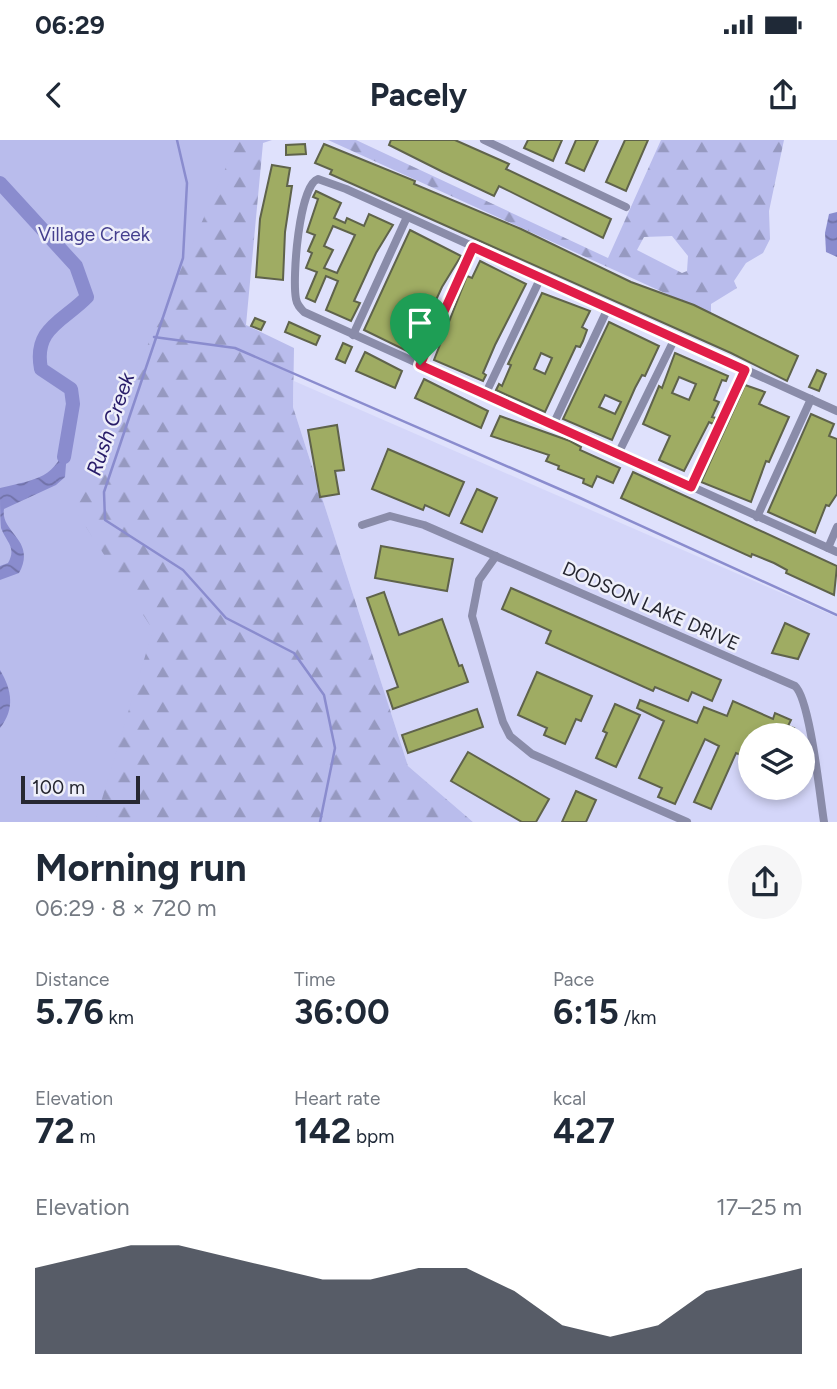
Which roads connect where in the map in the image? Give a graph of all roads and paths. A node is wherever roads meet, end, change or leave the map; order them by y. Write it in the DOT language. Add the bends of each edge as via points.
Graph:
graph roads {
  1 [pos="484,140"];
  2 [pos="626,207"];
  3 [pos="407,217"];
  4 [pos="473,247"];
  5 [pos="541,277"];
  6 [pos="608,308"];
  7 [pos="353,335"];
  8 [pos="675,338"];
  9 [pos="420,365"];
  10 [pos="745,370"];
  11 [pos="485,395"];
  12 [pos="811,399"];
  13 [pos="837,411"];
  14 [pos="553,425"];
  15 [pos="618,454"];
  16 [pos="691,487"];
  17 [pos="757,517"];
  18 [pos="362,525"];
  19 [pos="837,527"];
  20 [pos="828,548"];
  21 [pos="837,552"];
  22 [pos="495,556"];
  23 [pos="687,822"];
  24 [pos="824,822"];
  1 -- 2 [label="street"];
  3 -- 4 [label="street"];
  3 -- 7 [label="street"];
  3 -- 7 [label="street" via="318,179 309,184 301,212 296,298 304,312"];
  4 -- 5 [label="street"];
  4 -- 9 [label="street"];
  5 -- 6 [label="street"];
  5 -- 11 [label="street"];
  6 -- 8 [label="street"];
  6 -- 14 [label="street"];
  7 -- 9 [label="street"];
  8 -- 10 [label="street"];
  8 -- 15 [label="street"];
  9 -- 11 [label="street"];
  10 -- 12 [label="street"];
  10 -- 16 [label="street"];
  11 -- 14 [label="street"];
  12 -- 13 [label="street"];
  12 -- 17 [label="street"];
  14 -- 15 [label="street"];
  15 -- 16 [label="street"];
  16 -- 17 [label="street"];
  17 -- 20 [label="street"];
  18 -- 22 [label="street, DODSON LAKE DRIVE" via="390,516 406,519"];
  19 -- 20 [label="street"];
  20 -- 21 [label="street"];
  22 -- 23 [label="street" via="479,580 472,616 510,736 532,754"];
  22 -- 24 [label="street, DODSON LAKE DRIVE" via="795,686 807,716"];
}
